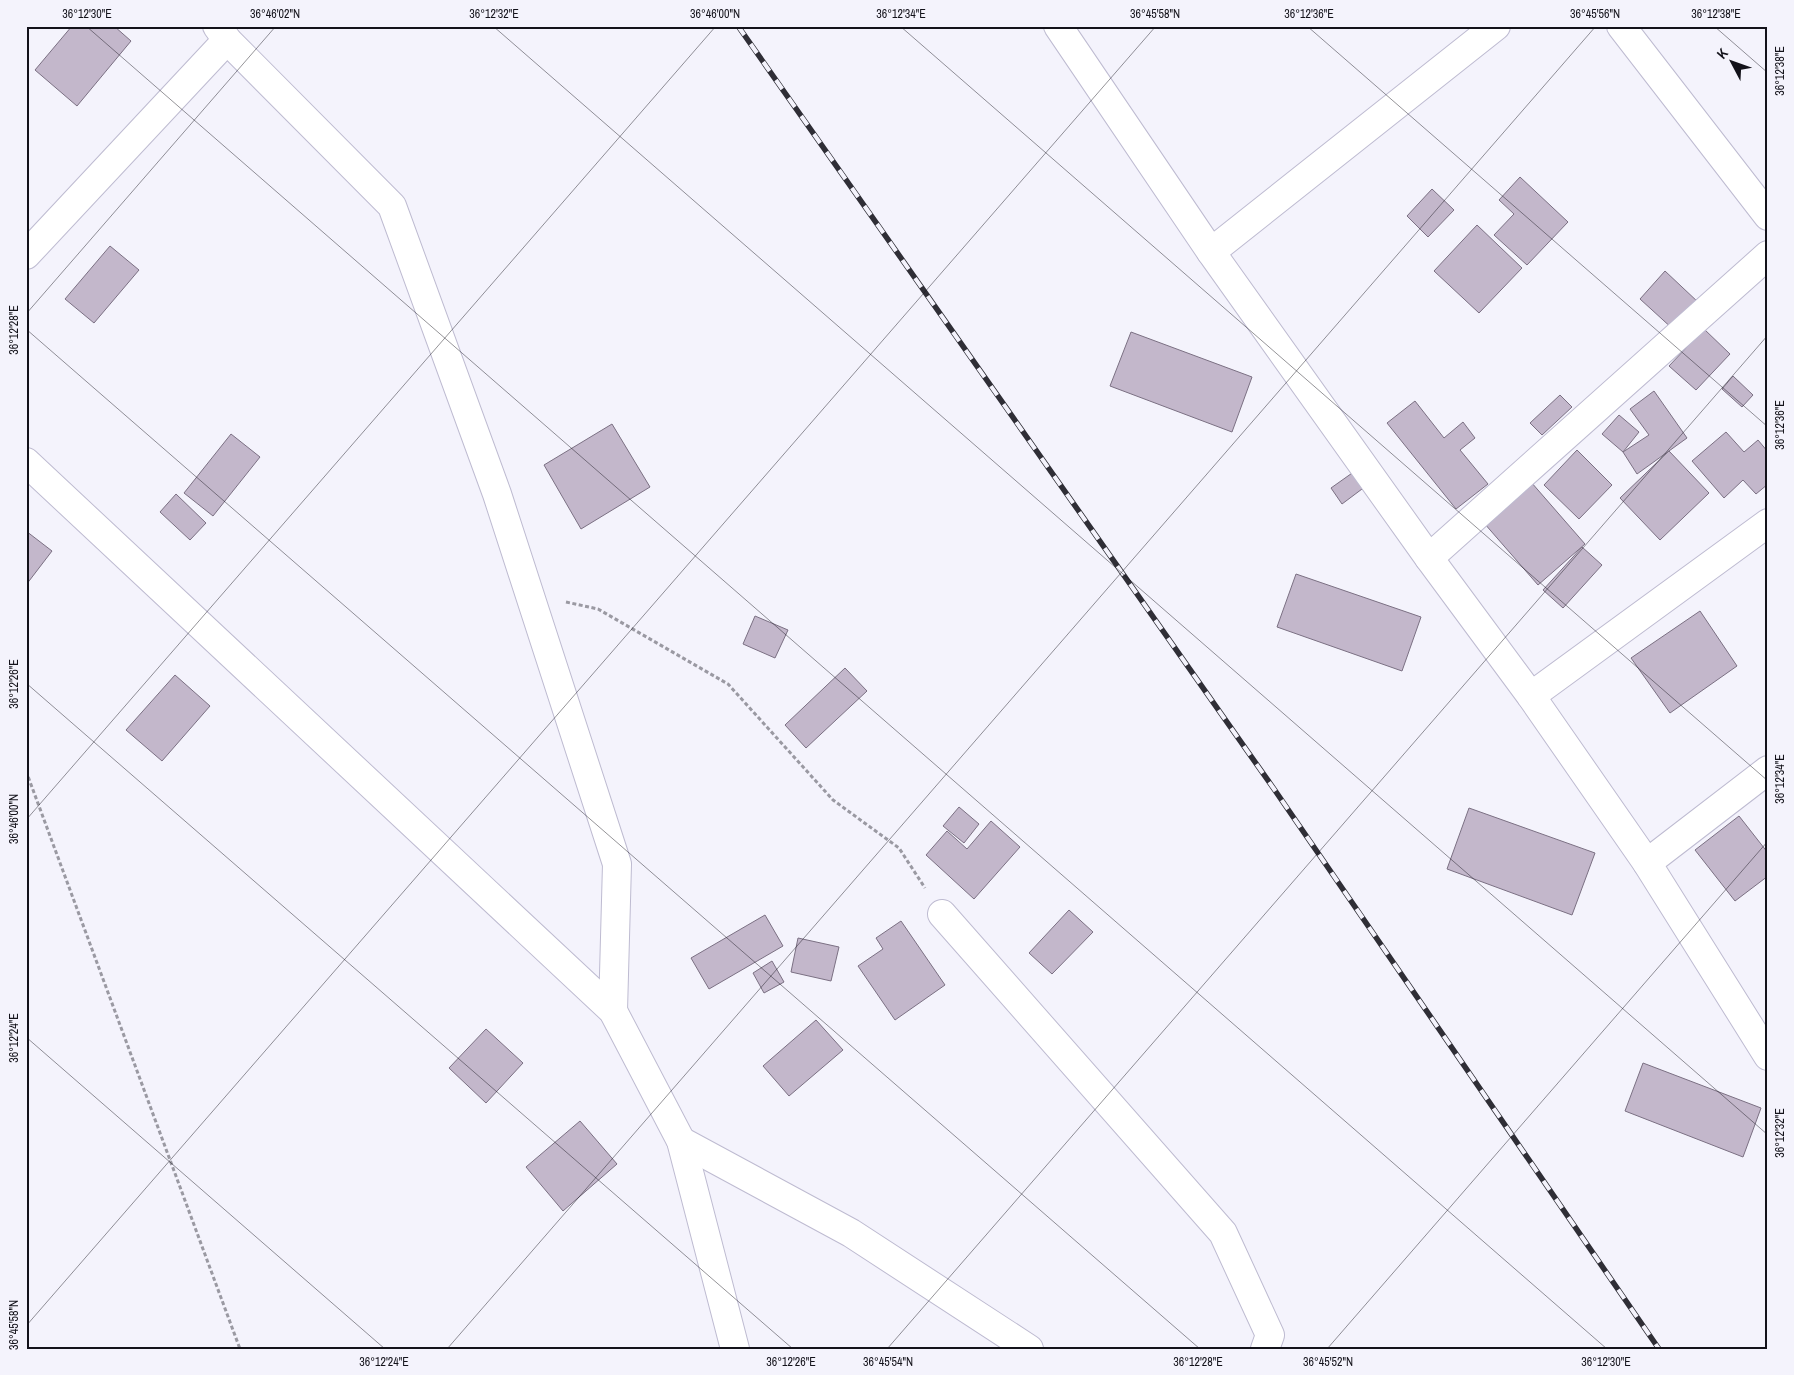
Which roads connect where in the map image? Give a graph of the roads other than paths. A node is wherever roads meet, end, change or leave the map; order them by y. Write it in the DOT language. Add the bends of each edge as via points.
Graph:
graph roads {
  1 [pos="1058,26"];
  2 [pos="1496,26"];
  3 [pos="1621,26"];
  4 [pos="222,33"];
  5 [pos="1768,216"];
  6 [pos="1211,252"];
  7 [pos="26,255"];
  8 [pos="1768,255"];
  9 [pos="26,462"];
  10 [pos="1768,523"];
  11 [pos="1429,558"];
  12 [pos="1531,696"];
  13 [pos="1768,770"];
  14 [pos="1647,863"];
  15 [pos="942,914"];
  16 [pos="613,1011"];
  17 [pos="1768,1056"];
  18 [pos="681,1141"];
  19 [pos="735,1349"];
  20 [pos="1029,1349"];
  21 [pos="1265,1349"];
  1 -- 6 [label="street"];
  2 -- 6 [label="street"];
  3 -- 5 [label="street"];
  4 -- 7 [label="street"];
  4 -- 16 [label="street" via="392,206 497,494 618,864"];
  6 -- 11 [label="street"];
  8 -- 11 [label="street"];
  9 -- 16 [label="street"];
  10 -- 12 [label="street"];
  11 -- 12 [label="street"];
  12 -- 14 [label="street"];
  13 -- 14 [label="street"];
  14 -- 17 [label="street"];
  15 -- 21 [label="street" via="1223,1233 1270,1335"];
  16 -- 18 [label="street"];
  18 -- 19 [label="street"];
  18 -- 20 [label="street" via="851,1233"];
}
